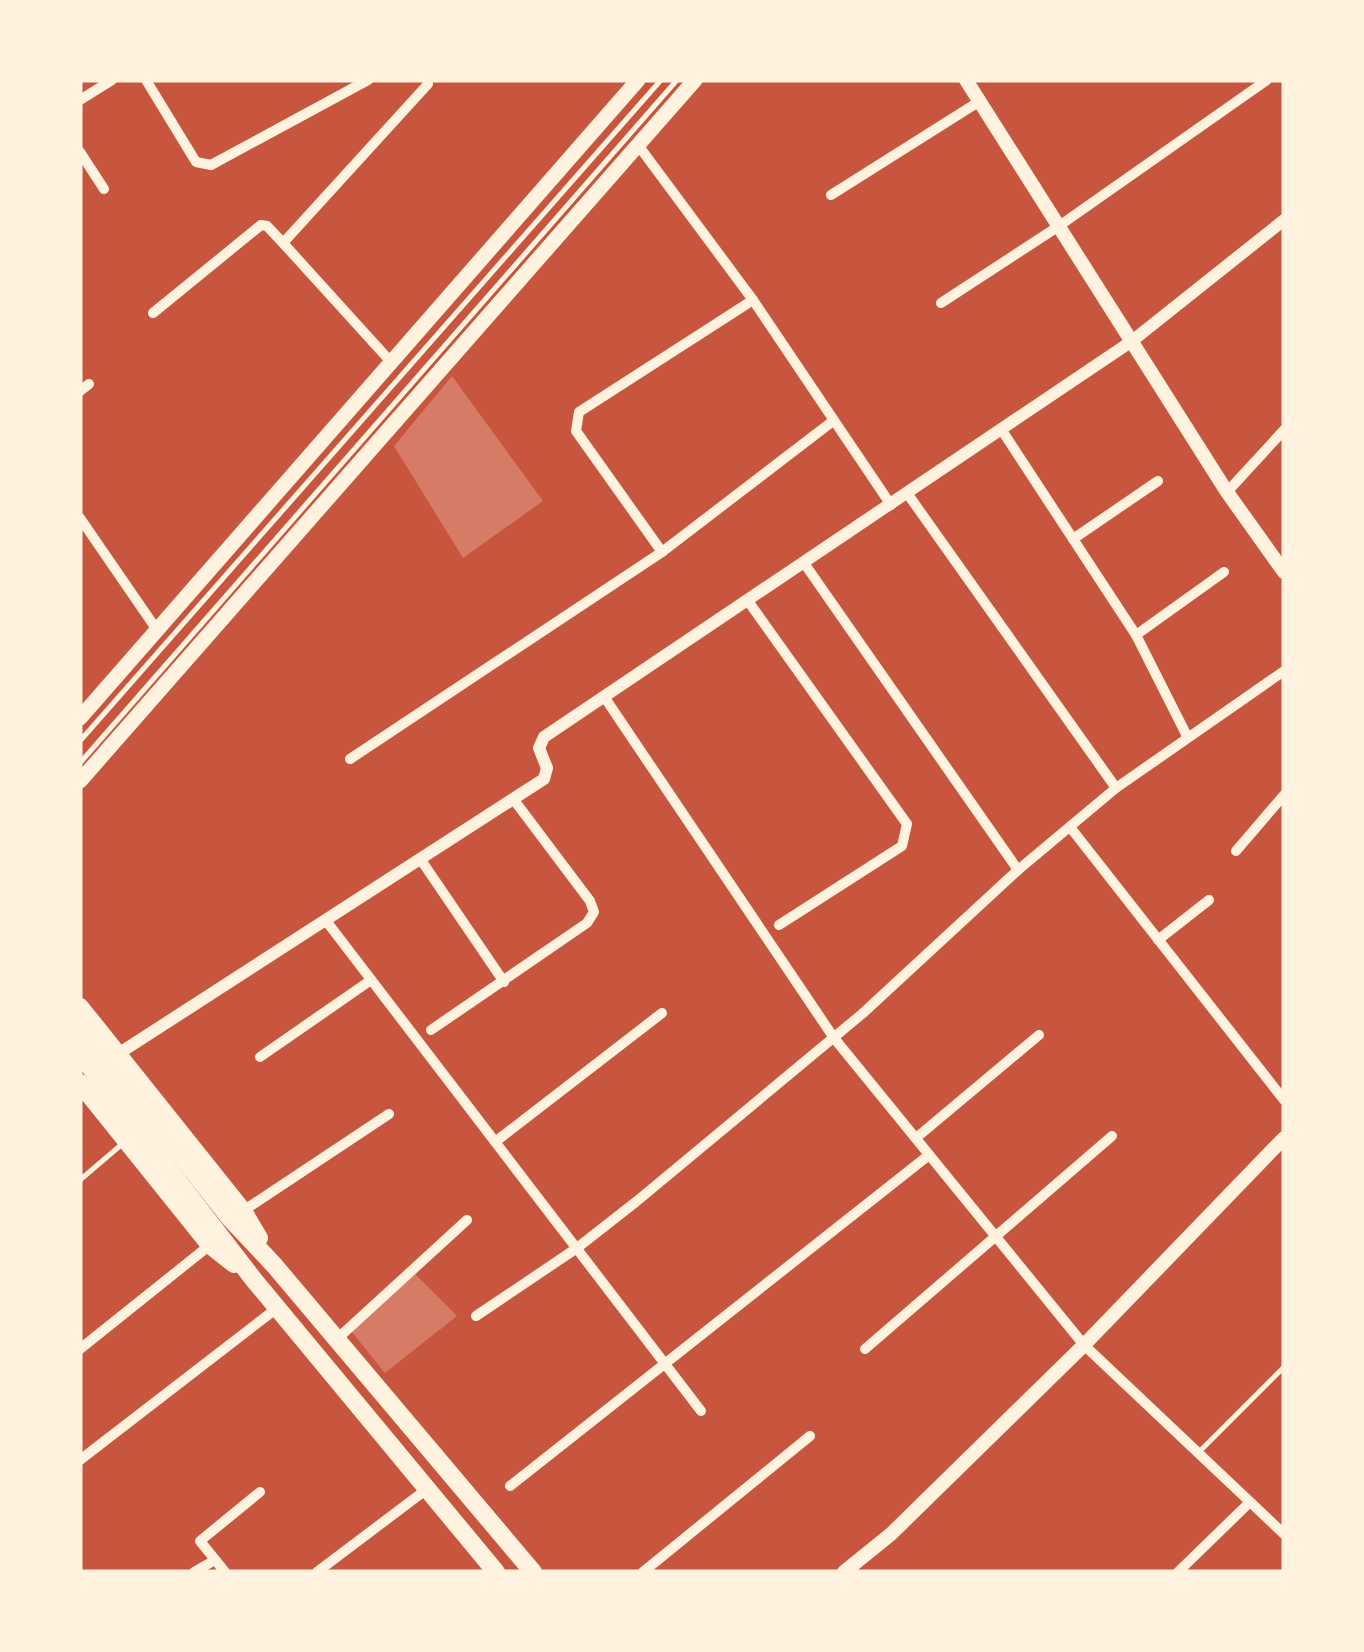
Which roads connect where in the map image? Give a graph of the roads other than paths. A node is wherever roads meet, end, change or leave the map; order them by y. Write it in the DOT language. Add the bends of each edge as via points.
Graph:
graph roads {
  1 [pos="112,80"];
  2 [pos="146,80"];
  3 [pos="368,80"];
  4 [pos="638,80"];
  5 [pos="661,80"];
  6 [pos="677,80"];
  7 [pos="695,80"];
  8 [pos="966,80"];
  9 [pos="1267,80"];
  10 [pos="428,84"];
  11 [pos="80,100"];
  12 [pos="980,101"];
  13 [pos="638,145"];
  14 [pos="80,152"];
  15 [pos="104,189"];
  16 [pos="831,195"];
  17 [pos="1284,220"];
  18 [pos="1059,226"];
  19 [pos="283,243"];
  20 [pos="753,300"];
  21 [pos="942,303"];
  22 [pos="153,312"];
  23 [pos="1132,341"];
  24 [pos="391,362"];
  25 [pos="833,421"];
  26 [pos="1001,430"];
  27 [pos="1284,430"];
  28 [pos="1158,481"];
  29 [pos="1227,492"];
  30 [pos="908,493"];
  31 [pos="890,505"];
  32 [pos="80,518"];
  33 [pos="1073,539"];
  34 [pos="662,552"];
  35 [pos="804,563"];
  36 [pos="1224,572"];
  37 [pos="1284,572"];
  38 [pos="748,602"];
  39 [pos="157,630"];
  40 [pos="1136,635"];
  41 [pos="1284,670"];
  42 [pos="605,698"];
  43 [pos="80,718"];
  44 [pos="1187,736"];
  45 [pos="80,740"];
  46 [pos="350,759"];
  47 [pos="80,762"];
  48 [pos="80,781"];
  49 [pos="1116,788"];
  50 [pos="1284,795"];
  51 [pos="514,800"];
  52 [pos="1070,826"];
  53 [pos="1236,851"];
  54 [pos="421,860"];
  55 [pos="1018,870"];
  56 [pos="1209,900"];
  57 [pos="326,922"];
  58 [pos="780,925"];
  59 [pos="1158,940"];
  60 [pos="371,980"];
  61 [pos="504,982"];
  62 [pos="80,1007"];
  63 [pos="662,1013"];
  64 [pos="80,1028"];
  65 [pos="431,1030"];
  66 [pos="1039,1035"];
  67 [pos="834,1038"];
  68 [pos="80,1054"];
  69 [pos="118,1054"];
  70 [pos="260,1057"];
  71 [pos="80,1083"];
  72 [pos="1284,1100"];
  73 [pos="389,1114"];
  74 [pos="1112,1136"];
  75 [pos="916,1138"];
  76 [pos="1284,1138"];
  77 [pos="128,1140"];
  78 [pos="495,1142"];
  79 [pos="929,1155"];
  80 [pos="80,1180"];
  81 [pos="243,1212"];
  82 [pos="467,1220"];
  83 [pos="996,1236"];
  84 [pos="210,1244"];
  85 [pos="577,1248"];
  86 [pos="274,1264"];
  87 [pos="254,1280"];
  88 [pos="278,1308"];
  89 [pos="476,1316"];
  90 [pos="337,1339"];
  91 [pos="1084,1345"];
  92 [pos="80,1349"];
  93 [pos="865,1349"];
  94 [pos="665,1364"];
  95 [pos="1284,1367"];
  96 [pos="701,1410"];
  97 [pos="810,1436"];
  98 [pos="1198,1453"];
  99 [pos="80,1460"];
  100 [pos="510,1486"];
  101 [pos="427,1489"];
  102 [pos="260,1492"];
  103 [pos="1250,1502"];
  104 [pos="1284,1534"];
  105 [pos="215,1560"];
  106 [pos="194,1572"];
  107 [pos="225,1572"];
  108 [pos="317,1572"];
  109 [pos="496,1572"];
  110 [pos="534,1572"];
  111 [pos="643,1572"];
  112 [pos="844,1572"];
  113 [pos="1178,1572"];
  1 -- 11 [label="street"];
  2 -- 3 [label="street" via="202,166"];
  4 -- 24 [label="main road"];
  5 -- 45 [label="lane"];
  6 -- 47 [label="lane"];
  7 -- 13 [label="main road"];
  8 -- 12 [label="main road"];
  9 -- 18 [label="street"];
  10 -- 19 [label="street"];
  12 -- 16 [label="street"];
  12 -- 18 [label="main road"];
  13 -- 20 [label="street"];
  13 -- 48 [label="main road"];
  14 -- 15 [label="street"];
  17 -- 23 [label="street"];
  18 -- 21 [label="street"];
  18 -- 23 [label="main road"];
  19 -- 22 [label="street" via="266,226 256,227"];
  19 -- 24 [label="street"];
  20 -- 25 [label="street"];
  20 -- 34 [label="street" via="579,412 576,431"];
  23 -- 26 [label="street"];
  23 -- 29 [label="main road"];
  24 -- 39 [label="main road"];
  25 -- 31 [label="street"];
  25 -- 34 [label="street"];
  26 -- 30 [label="street"];
  26 -- 33 [label="street"];
  27 -- 29 [label="street"];
  28 -- 33 [label="street"];
  29 -- 37 [label="main road"];
  30 -- 31 [label="street"];
  30 -- 49 [label="street"];
  31 -- 35 [label="street"];
  32 -- 39 [label="street"];
  33 -- 40 [label="street"];
  34 -- 46 [label="street"];
  35 -- 38 [label="street"];
  35 -- 55 [label="street"];
  36 -- 40 [label="street"];
  38 -- 42 [label="street"];
  38 -- 58 [label="street" via="908,824 902,846"];
  39 -- 43 [label="main road"];
  40 -- 44 [label="street"];
  41 -- 44 [label="street"];
  42 -- 51 [label="street" via="540,742 547,773"];
  42 -- 67 [label="street"];
  44 -- 49 [label="street"];
  49 -- 52 [label="street"];
  50 -- 53 [label="street"];
  51 -- 54 [label="street"];
  51 -- 61 [label="street" via="594,912"];
  52 -- 55 [label="street"];
  52 -- 59 [label="street"];
  54 -- 57 [label="street"];
  54 -- 61 [label="street"];
  55 -- 67 [label="street"];
  56 -- 59 [label="street"];
  57 -- 60 [label="street"];
  57 -- 69 [label="street"];
  59 -- 72 [label="street"];
  60 -- 70 [label="street"];
  60 -- 78 [label="street"];
  61 -- 65 [label="street"];
  62 -- 69 [label="highway"];
  63 -- 78 [label="street"];
  64 -- 86 [label="highway"];
  66 -- 75 [label="street"];
  67 -- 75 [label="street"];
  67 -- 85 [label="street"];
  68 -- 87 [label="highway"];
  69 -- 81 [label="highway"];
  71 -- 77 [label="highway"];
  73 -- 81 [label="street"];
  74 -- 83 [label="street"];
  75 -- 79 [label="street"];
  76 -- 91 [label="main road"];
  77 -- 80 [label="lane"];
  77 -- 84 [label="highway"];
  78 -- 85 [label="street"];
  79 -- 83 [label="street"];
  79 -- 94 [label="street"];
  81 -- 86 [label="highway"];
  82 -- 90 [label="street"];
  83 -- 91 [label="street"];
  83 -- 93 [label="street"];
  84 -- 87 [label="highway"];
  84 -- 92 [label="street"];
  85 -- 89 [label="street"];
  85 -- 94 [label="street"];
  86 -- 90 [label="highway"];
  87 -- 88 [label="highway"];
  88 -- 99 [label="street"];
  88 -- 101 [label="highway"];
  90 -- 110 [label="highway"];
  91 -- 98 [label="street"];
  91 -- 112 [label="main road"];
  94 -- 96 [label="street"];
  94 -- 100 [label="street"];
  95 -- 98 [label="lane"];
  97 -- 111 [label="street"];
  98 -- 103 [label="street"];
  101 -- 108 [label="street"];
  101 -- 109 [label="highway"];
  102 -- 105 [label="street" via="200,1541"];
  103 -- 104 [label="street"];
  103 -- 113 [label="street"];
  105 -- 106 [label="street"];
  105 -- 107 [label="street"];
}
